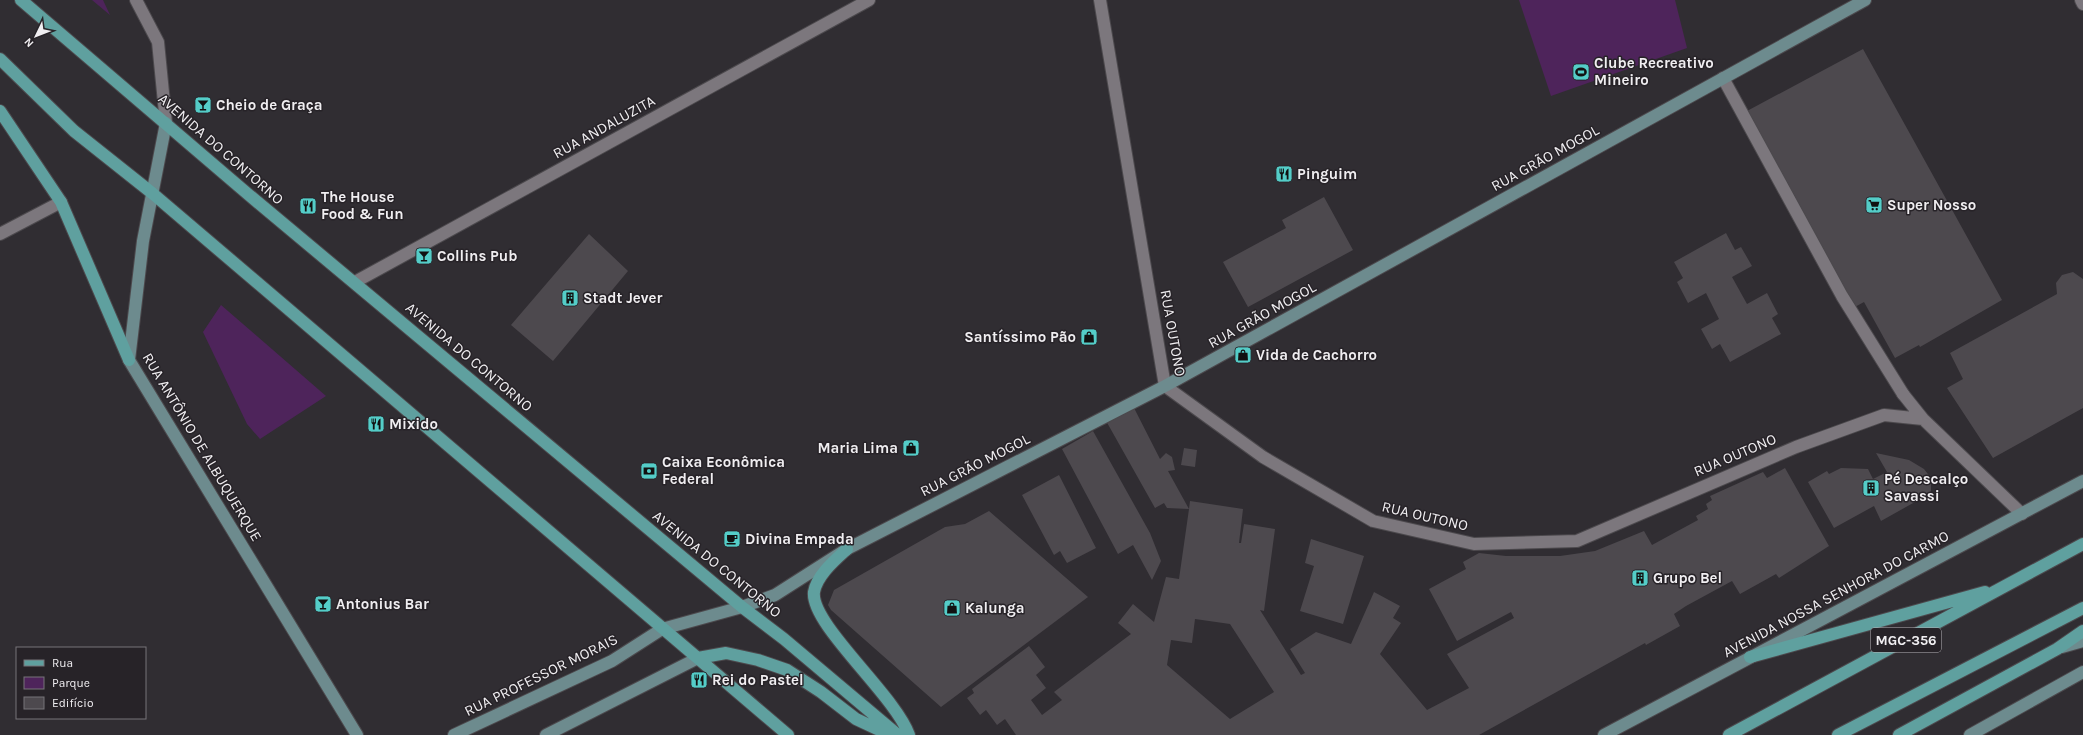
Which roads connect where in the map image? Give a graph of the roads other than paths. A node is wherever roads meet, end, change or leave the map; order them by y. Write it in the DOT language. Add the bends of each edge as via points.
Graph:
graph roads {
  1 [pos="21,0"];
  2 [pos="136,0"];
  3 [pos="869,0"];
  4 [pos="1100,0"];
  5 [pos="1865,0"];
  6 [pos="2081,0"];
  7 [pos="1852,3"];
  8 [pos="2083,4"];
  9 [pos="0,59"];
  10 [pos="1724,78"];
  11 [pos="0,111"];
  12 [pos="166,123"];
  13 [pos="152,193"];
  14 [pos="61,202"];
  15 [pos="0,234"];
  16 [pos="355,282"];
  17 [pos="129,360"];
  18 [pos="1165,386"];
  19 [pos="1923,419"];
  20 [pos="2083,481"];
  21 [pos="2022,514"];
  22 [pos="2083,544"];
  23 [pos="847,548"];
  24 [pos="2006,587"];
  25 [pos="742,607"];
  26 [pos="2083,608"];
  27 [pos="662,629"];
  28 [pos="2083,631"];
  29 [pos="2083,641"];
  30 [pos="2057,649"];
  31 [pos="1750,657"];
  32 [pos="698,658"];
  33 [pos="2083,672"];
  34 [pos="357,735"];
  35 [pos="454,735"];
  36 [pos="546,735"];
  37 [pos="788,735"];
  38 [pos="890,735"];
  39 [pos="898,735"];
  40 [pos="909,735"];
  41 [pos="1604,735"];
  42 [pos="1729,735"];
  43 [pos="1838,735"];
  44 [pos="1899,735"];
  45 [pos="1970,735"];
  1 -- 12 [label="main road, AVENIDA DO CONTORNO"];
  2 -- 12 [label="street" via="158,42"];
  3 -- 16 [label="street, RUA ANDALUZITA"];
  4 -- 18 [label="street, RUA OUTONO"];
  5 -- 7 [label="street, RUA GRÃO MOGOL"];
  6 -- 8 [label="street"];
  7 -- 10 [label="street, RUA GRÃO MOGOL"];
  9 -- 13 [label="main road" via="74,131"];
  10 -- 18 [label="street, RUA GRÃO MOGOL"];
  10 -- 19 [label="street" via="1842,296 1903,394"];
  11 -- 14 [label="main road"];
  12 -- 13 [label="street, RUA ANTÔNIO DE ALBUQUERQUE"];
  12 -- 16 [label="main road, AVENIDA DO CONTORNO"];
  13 -- 17 [label="street, RUA ANTÔNIO DE ALBUQUERQUE" via="143,241"];
  13 -- 27 [label="main road" via="586,561"];
  14 -- 15 [label="street"];
  14 -- 17 [label="main road"];
  16 -- 25 [label="main road, AVENIDA DO CONTORNO"];
  17 -- 34 [label="street, RUA ANTÔNIO DE ALBUQUERQUE"];
  18 -- 19 [label="street, RUA OUTONO" via="1263,457 1373,521 1474,544 1577,541 1796,447 1884,414"];
  18 -- 23 [label="street, RUA GRÃO MOGOL"];
  19 -- 21 [label="street"];
  20 -- 21 [label="street, AVENIDA NOSSA SENHORA DO CARMO"];
  21 -- 31 [label="street, AVENIDA NOSSA SENHORA DO CARMO"];
  22 -- 24 [label="main road, MGC-356"];
  23 -- 25 [label="street, RUA GRÃO MOGOL" via="775,595"];
  23 -- 40 [label="main road" via="820,580 814,591 814,601 835,637 900,715"];
  24 -- 31 [label="main road"];
  24 -- 42 [label="main road, MGC-356"];
  25 -- 27 [label="street, RUA GRÃO MOGOL"];
  25 -- 39 [label="main road, AVENIDA DO CONTORNO"];
  26 -- 43 [label="main road"];
  27 -- 32 [label="main road"];
  27 -- 35 [label="street, RUA PROFESSOR MORAIS" via="612,661"];
  28 -- 30 [label="main road"];
  29 -- 30 [label="street"];
  30 -- 44 [label="main road"];
  31 -- 41 [label="street, AVENIDA NOSSA SENHORA DO CARMO"];
  32 -- 36 [label="street"];
  32 -- 37 [label="main road"];
  32 -- 38 [label="main road" via="726,653 787,670 856,719"];
  33 -- 45 [label="street"];
}
